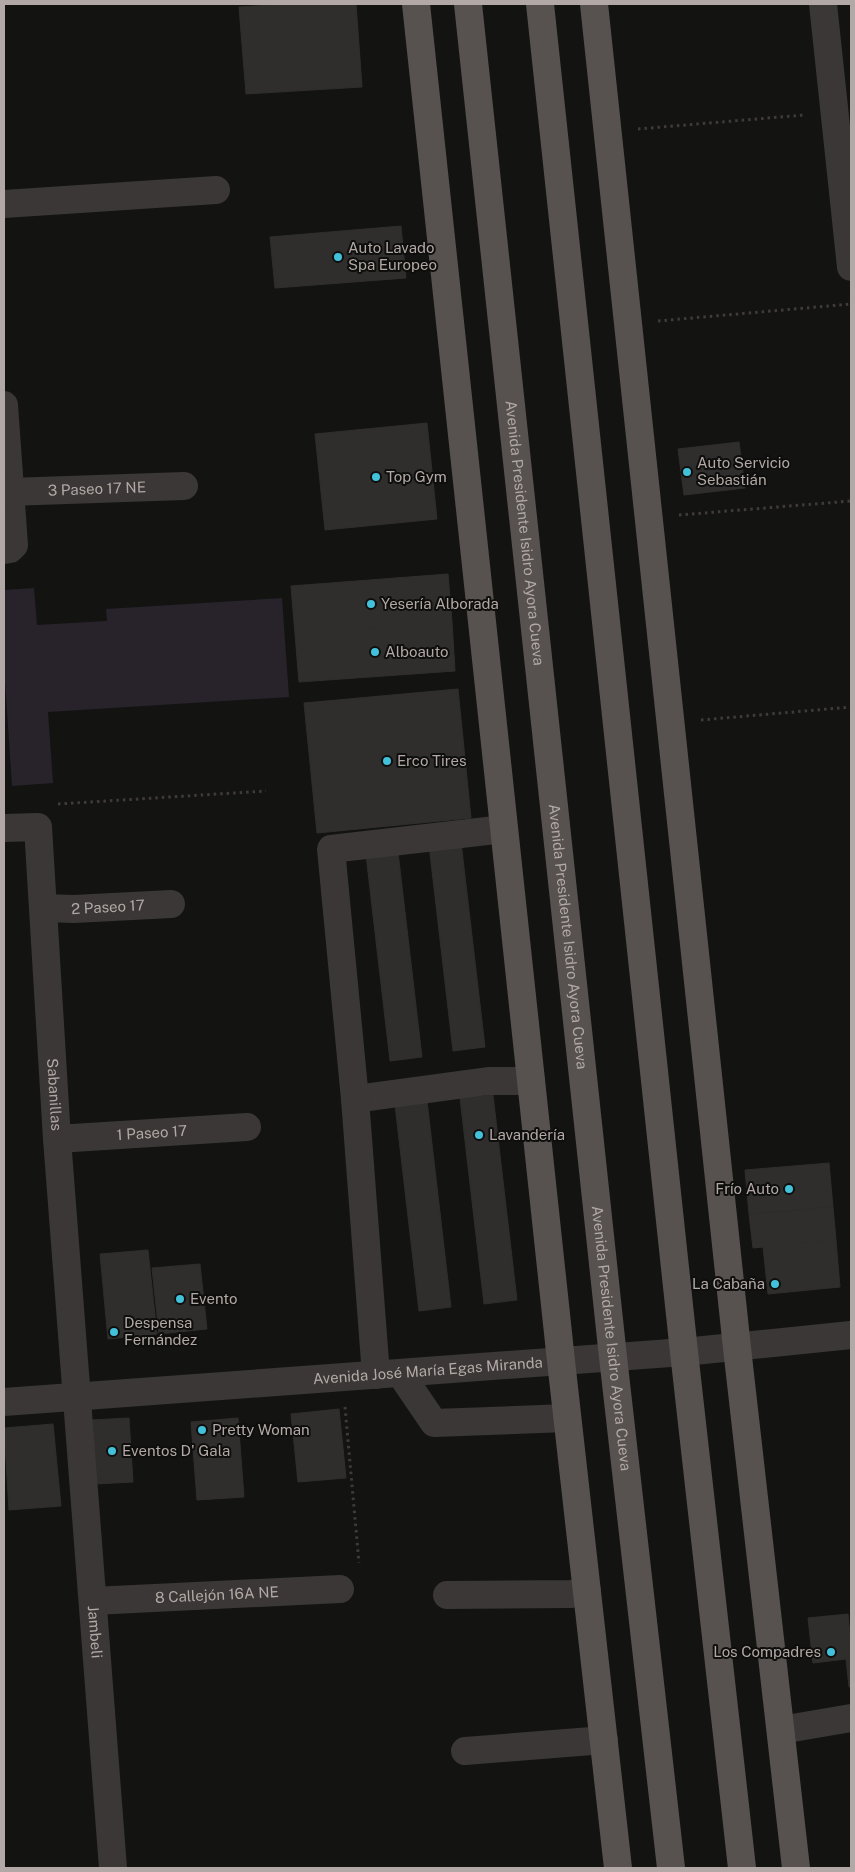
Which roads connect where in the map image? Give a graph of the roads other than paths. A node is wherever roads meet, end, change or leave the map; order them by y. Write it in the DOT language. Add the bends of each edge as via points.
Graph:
graph roads {
  1 [pos="416,4"];
  2 [pos="468,4"];
  3 [pos="540,4"];
  4 [pos="594,4"];
  5 [pos="823,4"];
  6 [pos="216,190"];
  7 [pos="4,204"];
  8 [pos="851,267"];
  9 [pos="4,405"];
  10 [pos="184,486"];
  11 [pos="9,492"];
  12 [pos="4,550"];
  13 [pos="4,828"];
  14 [pos="504,830"];
  15 [pos="172,904"];
  16 [pos="44,908"];
  17 [pos="531,1081"];
  18 [pos="355,1099"];
  19 [pos="247,1128"];
  20 [pos="57,1139"];
  21 [pos="851,1336"];
  22 [pos="737,1348"];
  23 [pos="684,1352"];
  24 [pos="613,1357"];
  25 [pos="561,1361"];
  26 [pos="388,1374"];
  27 [pos="78,1397"];
  28 [pos="4,1402"];
  29 [pos="567,1418"];
  30 [pos="340,1589"];
  31 [pos="586,1591"];
  32 [pos="447,1595"];
  33 [pos="93,1601"];
  34 [pos="851,1718"];
  35 [pos="781,1730"];
  36 [pos="604,1740"];
  37 [pos="464,1751"];
  38 [pos="113,1868"];
  39 [pos="618,1868"];
  40 [pos="671,1868"];
  41 [pos="742,1868"];
  42 [pos="796,1868"];
  1 -- 14 [label="main road"];
  2 -- 24 [label="main road, Avenida Presidente Isidro Ayora Cueva"];
  3 -- 23 [label="main road"];
  4 -- 22 [label="main road"];
  5 -- 8 [label="street"];
  6 -- 7 [label="street"];
  9 -- 11 [label="street"];
  10 -- 11 [label="street, 3 Paseo 17 NE"];
  11 -- 12 [label="street" via="14,545 10,550"];
  13 -- 16 [label="street, Sabanillas" via="38,827"];
  14 -- 17 [label="main road"];
  14 -- 18 [label="street" via="332,849"];
  15 -- 16 [label="street, 2 Paseo 17"];
  16 -- 20 [label="street, Sabanillas"];
  17 -- 18 [label="street" via="488,1081"];
  17 -- 25 [label="main road"];
  18 -- 26 [label="street"];
  19 -- 20 [label="street, 1 Paseo 17"];
  20 -- 27 [label="street, Sabanillas"];
  21 -- 22 [label="street, Avenida José María Egas Miranda"];
  22 -- 23 [label="street, Avenida José María Egas Miranda"];
  22 -- 35 [label="main road"];
  23 -- 24 [label="street, Avenida José María Egas Miranda"];
  23 -- 41 [label="main road"];
  24 -- 25 [label="street, Avenida José María Egas Miranda"];
  24 -- 40 [label="main road, Avenida Presidente Isidro Ayora Cueva"];
  25 -- 26 [label="street, Avenida José María Egas Miranda"];
  25 -- 29 [label="main road"];
  26 -- 27 [label="street, Avenida José María Egas Miranda"];
  26 -- 29 [label="street" via="434,1423"];
  27 -- 28 [label="street, Avenida José María Egas Miranda"];
  27 -- 33 [label="street, Jambeli"];
  29 -- 31 [label="main road"];
  30 -- 33 [label="street, 8 Callejón 16A NE"];
  31 -- 32 [label="street" via="571,1594"];
  31 -- 36 [label="main road"];
  33 -- 38 [label="street, Jambeli"];
  34 -- 35 [label="street"];
  35 -- 42 [label="main road"];
  36 -- 37 [label="street"];
  36 -- 39 [label="main road"];
}
